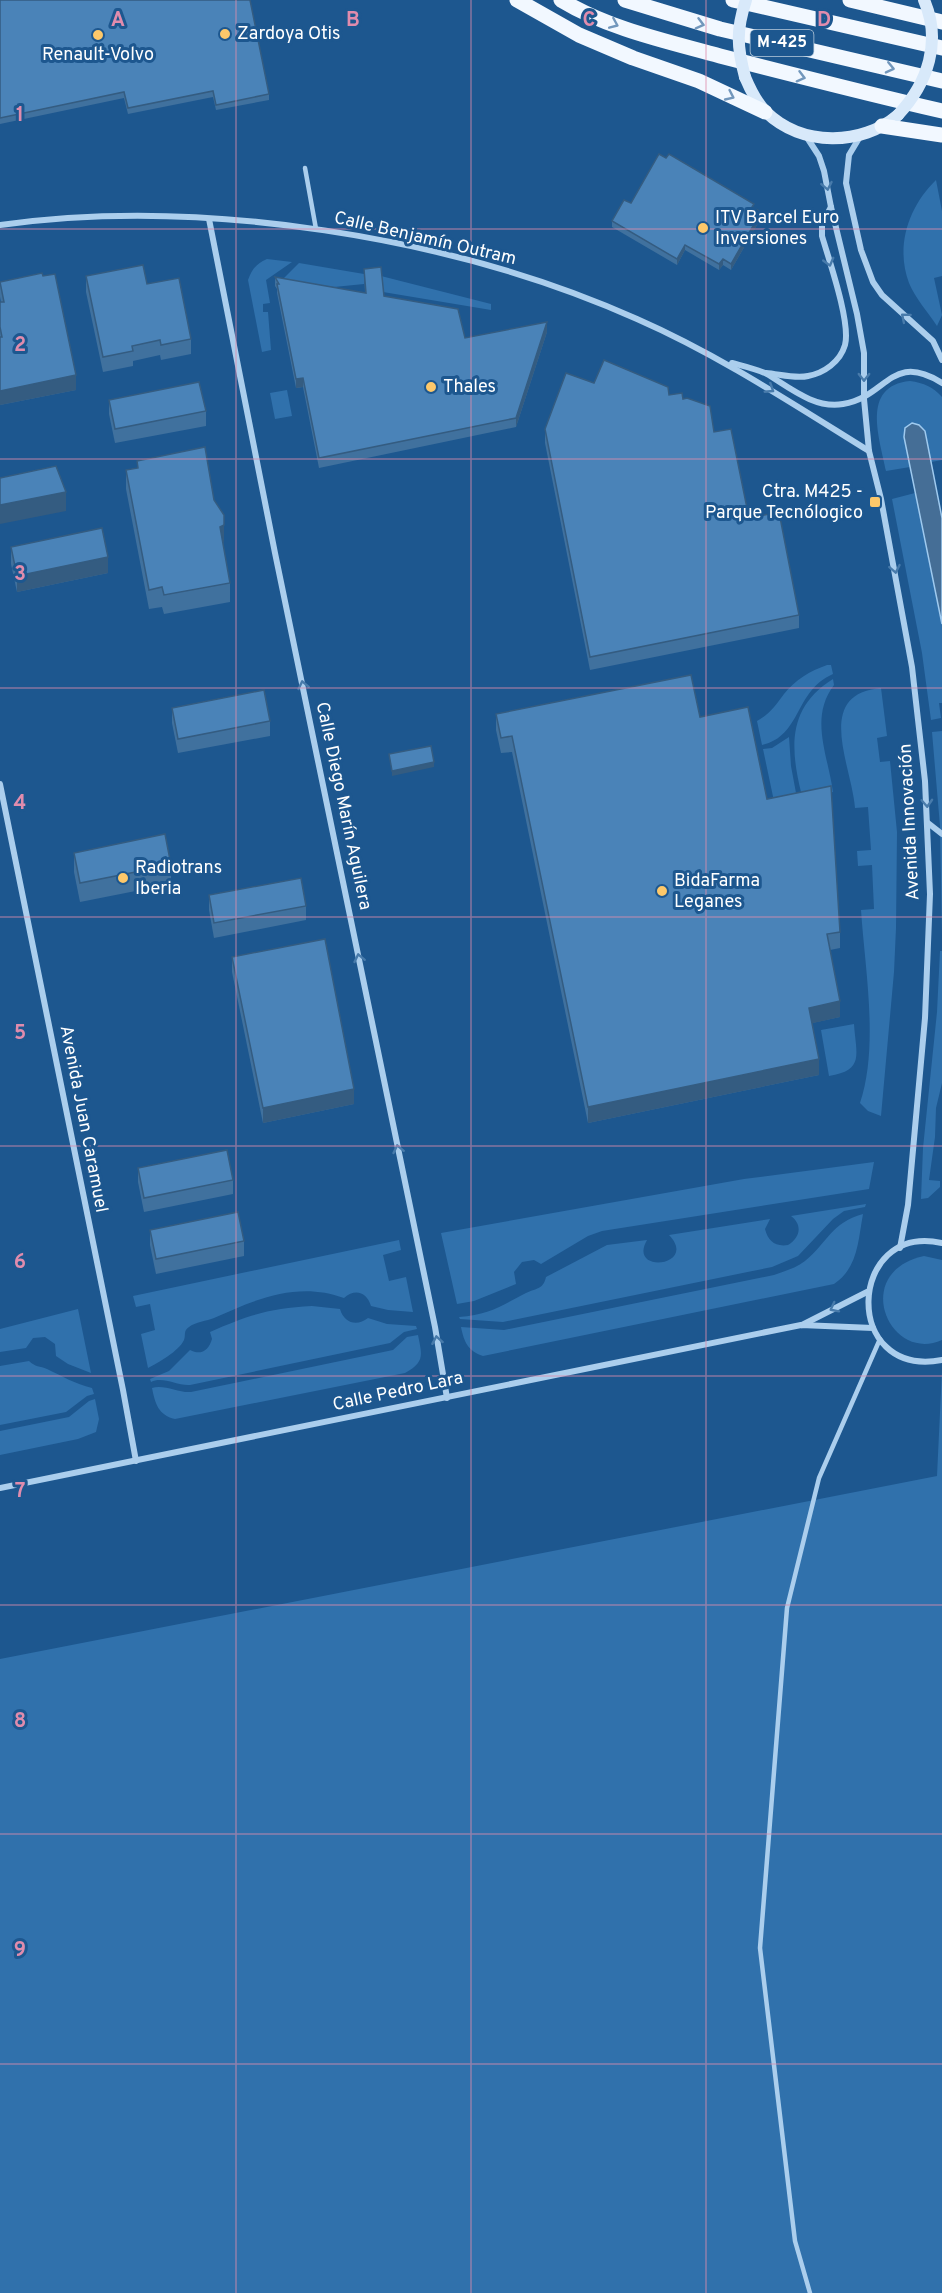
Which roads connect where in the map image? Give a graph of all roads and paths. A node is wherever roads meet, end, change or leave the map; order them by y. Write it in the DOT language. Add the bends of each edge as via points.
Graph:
graph roads {
  1 [pos="518,0"];
  2 [pos="561,0"];
  3 [pos="625,0"];
  4 [pos="733,0"];
  5 [pos="746,0"];
  6 [pos="850,0"];
  7 [pos="924,0"];
  8 [pos="942,22"];
  9 [pos="942,48"];
  10 [pos="942,81"];
  11 [pos="942,111"];
  12 [pos="765,112"];
  13 [pos="882,126"];
  14 [pos="804,134"];
  15 [pos="861,135"];
  16 [pos="942,135"];
  17 [pos="305,168"];
  18 [pos="831,207"];
  19 [pos="209,219"];
  20 [pos="0,225"];
  21 [pos="316,229"];
  22 [pos="720,359"];
  23 [pos="942,360"];
  24 [pos="765,373"];
  25 [pos="942,383"];
  26 [pos="864,399"];
  27 [pos="869,451"];
  28 [pos="0,784"];
  29 [pos="928,823"];
  30 [pos="942,834"];
  31 [pos="942,1243"];
  32 [pos="900,1248"];
  33 [pos="867,1292"];
  34 [pos="801,1325"];
  35 [pos="873,1328"];
  36 [pos="880,1339"];
  37 [pos="942,1360"];
  38 [pos="447,1398"];
  39 [pos="136,1461"];
  40 [pos="0,1488"];
  41 [pos="810,2293"];
  1 -- 12 [label="main road, one-way" via="579,35 699,81"];
  2 -- 11 [label="main road, one-way" via="635,33"];
  3 -- 10 [label="main road, M-425, one-way" via="720,29"];
  4 -- 9 [label="main road"];
  5 -- 12 [label="street, bridge" via="738,45 745,77"];
  6 -- 8 [label="main road"];
  7 -- 13 [label="street, bridge" via="933,41 925,74 911,101"];
  12 -- 14 [label="street"];
  13 -- 15 [label="street"];
  13 -- 16 [label="main road"];
  14 -- 15 [label="street" via="826,139"];
  14 -- 18 [label="street, Avenida Innovación, one-way" via="819,156"];
  23 -- 15 [label="street, one-way" via="933,341 882,295 861,250 846,183 849,155"];
  17 -- 21 [label="lane"];
  18 -- 24 [label="street, one-way" via="822,224 822,236 846,327 845,345 836,362 806,377"];
  18 -- 26 [label="street, Avenida Innovación, one-way" via="864,353"];
  19 -- 20 [label="street, Calle Benjamín Outram" via="87,217"];
  19 -- 21 [label="street, Calle Benjamín Outram"];
  38 -- 19 [label="street, Calle Diego Marín Aguilera, one-way"];
  21 -- 22 [label="street, Calle Benjamín Outram" via="423,250 545,282 636,318"];
  22 -- 24 [label="street, Calle Benjamín Outram"];
  22 -- 27 [label="street, Calle Benjamín Outram, one-way"];
  24 -- 26 [label="street, Calle Benjamín Outram" via="823,405"];
  25 -- 26 [label="street" via="916,371 898,374"];
  26 -- 27 [label="street, Avenida Innovación"];
  27 -- 29 [label="street, Avenida Innovación, one-way" via="912,667"];
  28 -- 39 [label="street, Avenida Juan Caramuel"];
  29 -- 30 [label="street"];
  29 -- 32 [label="street, Avenida Innovación" via="930,894 925,1018 908,1205"];
  31 -- 32 [label="street" via="926,1241"];
  32 -- 33 [label="street" via="885,1258 873,1274"];
  33 -- 34 [label="street, Calle Pedro Lara, one-way"];
  33 -- 35 [label="street" via="867,1311"];
  34 -- 35 [label="street, Calle Pedro Lara"];
  34 -- 38 [label="street, Calle Pedro Lara"];
  35 -- 36 [label="street"];
  36 -- 37 [label="street" via="909,1359"];
  36 -- 41 [label="lane" via="819,1478 787,1608 760,1948 795,2241"];
  38 -- 39 [label="street, Calle Pedro Lara"];
  39 -- 40 [label="street, Calle Pedro Lara"];
}
